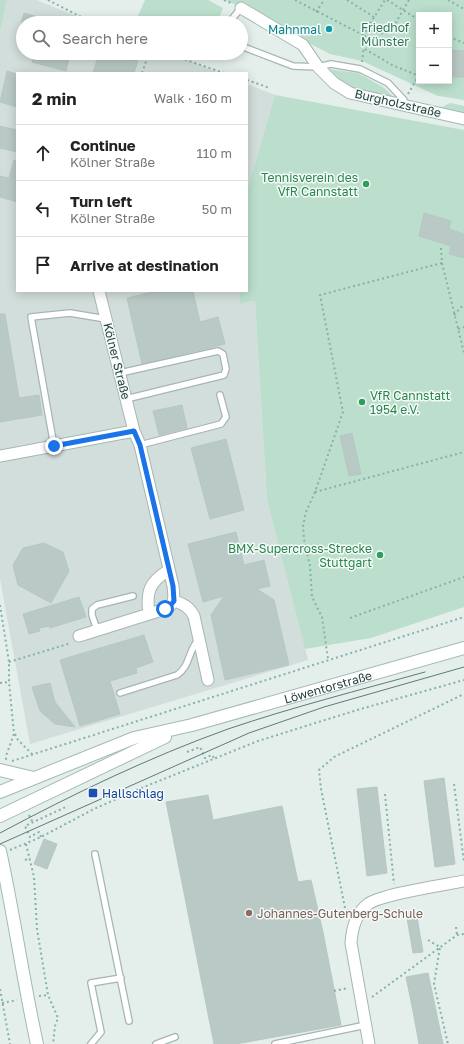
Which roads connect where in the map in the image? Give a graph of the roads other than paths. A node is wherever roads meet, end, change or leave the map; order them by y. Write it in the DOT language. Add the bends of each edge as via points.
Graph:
graph roads {
  1 [pos="241,8"];
  2 [pos="234,16"];
  3 [pos="248,49"];
  4 [pos="318,68"];
  5 [pos="403,103"];
  6 [pos="464,119"];
  7 [pos="100,292"];
  8 [pos="106,319"];
  9 [pos="120,373"];
  10 [pos="220,395"];
  11 [pos="126,399"];
  12 [pos="134,431"];
  13 [pos="140,445"];
  14 [pos="54,446"];
  15 [pos="0,456"];
  16 [pos="169,570"];
  17 [pos="132,596"];
  18 [pos="174,601"];
  19 [pos="149,614"];
  20 [pos="97,630"];
  21 [pos="79,636"];
  22 [pos="199,639"];
  23 [pos="464,648"];
  24 [pos="208,680"];
  25 [pos="120,693"];
  26 [pos="192,725"];
  27 [pos="0,770"];
  28 [pos="34,778"];
  29 [pos="0,792"];
  30 [pos="0,816"];
  31 [pos="0,852"];
  32 [pos="95,854"];
  33 [pos="464,881"];
  34 [pos="121,978"];
  35 [pos="129,1021"];
  36 [pos="366,1025"];
  37 [pos="175,1037"];
  38 [pos="36,1044"];
  39 [pos="91,1044"];
  40 [pos="156,1044"];
  41 [pos="275,1044"];
  42 [pos="369,1044"];
  1 -- 2 [label="lane"];
  1 -- 4 [label="street, Burgholzstraße" via="303,45"];
  3 -- 4 [label="lane" via="293,66"];
  4 -- 5 [label="street, Burgholzstraße" via="350,93"];
  4 -- 5 [label="lane" via="331,64 360,69 388,83"];
  5 -- 6 [label="street, Burgholzstraße"];
  7 -- 8 [label="street, Kölner Straße"];
  8 -- 9 [label="street, Kölner Straße"];
  8 -- 14 [label="lane" via="70,313 31,317"];
  9 -- 11 [label="street, Kölner Straße"];
  9 -- 11 [label="lane" via="218,351 223,354 226,369 224,375"];
  10 -- 13 [label="lane" via="226,416 221,424"];
  11 -- 12 [label="street, Kölner Straße"];
  12 -- 13 [label="street, Kölner Straße"];
  12 -- 14 [label="street"];
  13 -- 16 [label="street, Kölner Straße"];
  14 -- 15 [label="street"];
  16 -- 18 [label="street, Kölner Straße"];
  16 -- 19 [label="street" via="154,582 148,593"];
  17 -- 20 [label="lane" via="97,605 92,609"];
  18 -- 19 [label="street" via="169,607"];
  18 -- 22 [label="street" via="191,610"];
  19 -- 20 [label="street"];
  20 -- 21 [label="street"];
  22 -- 24 [label="street"];
  22 -- 25 [label="lane" via="193,645 184,671"];
  23 -- 26 [label="main road, Löwentorstraße"];
  26 -- 28 [label="main road, Löwentorstraße" via="134,738"];
  26 -- 30 [label="main road, Löwentorstraße"];
  27 -- 28 [label="main road"];
  28 -- 29 [label="main road, Löwentorstraße"];
  31 -- 38 [label="main road" via="14,913"];
  32 -- 34 [label="lane"];
  33 -- 36 [label="street" via="377,899 361,911 352,931 351,943"];
  34 -- 35 [label="lane"];
  34 -- 39 [label="lane" via="91,983 101,1032"];
  36 -- 41 [label="lane"];
  36 -- 42 [label="street"];
  37 -- 40 [label="lane"];
}
